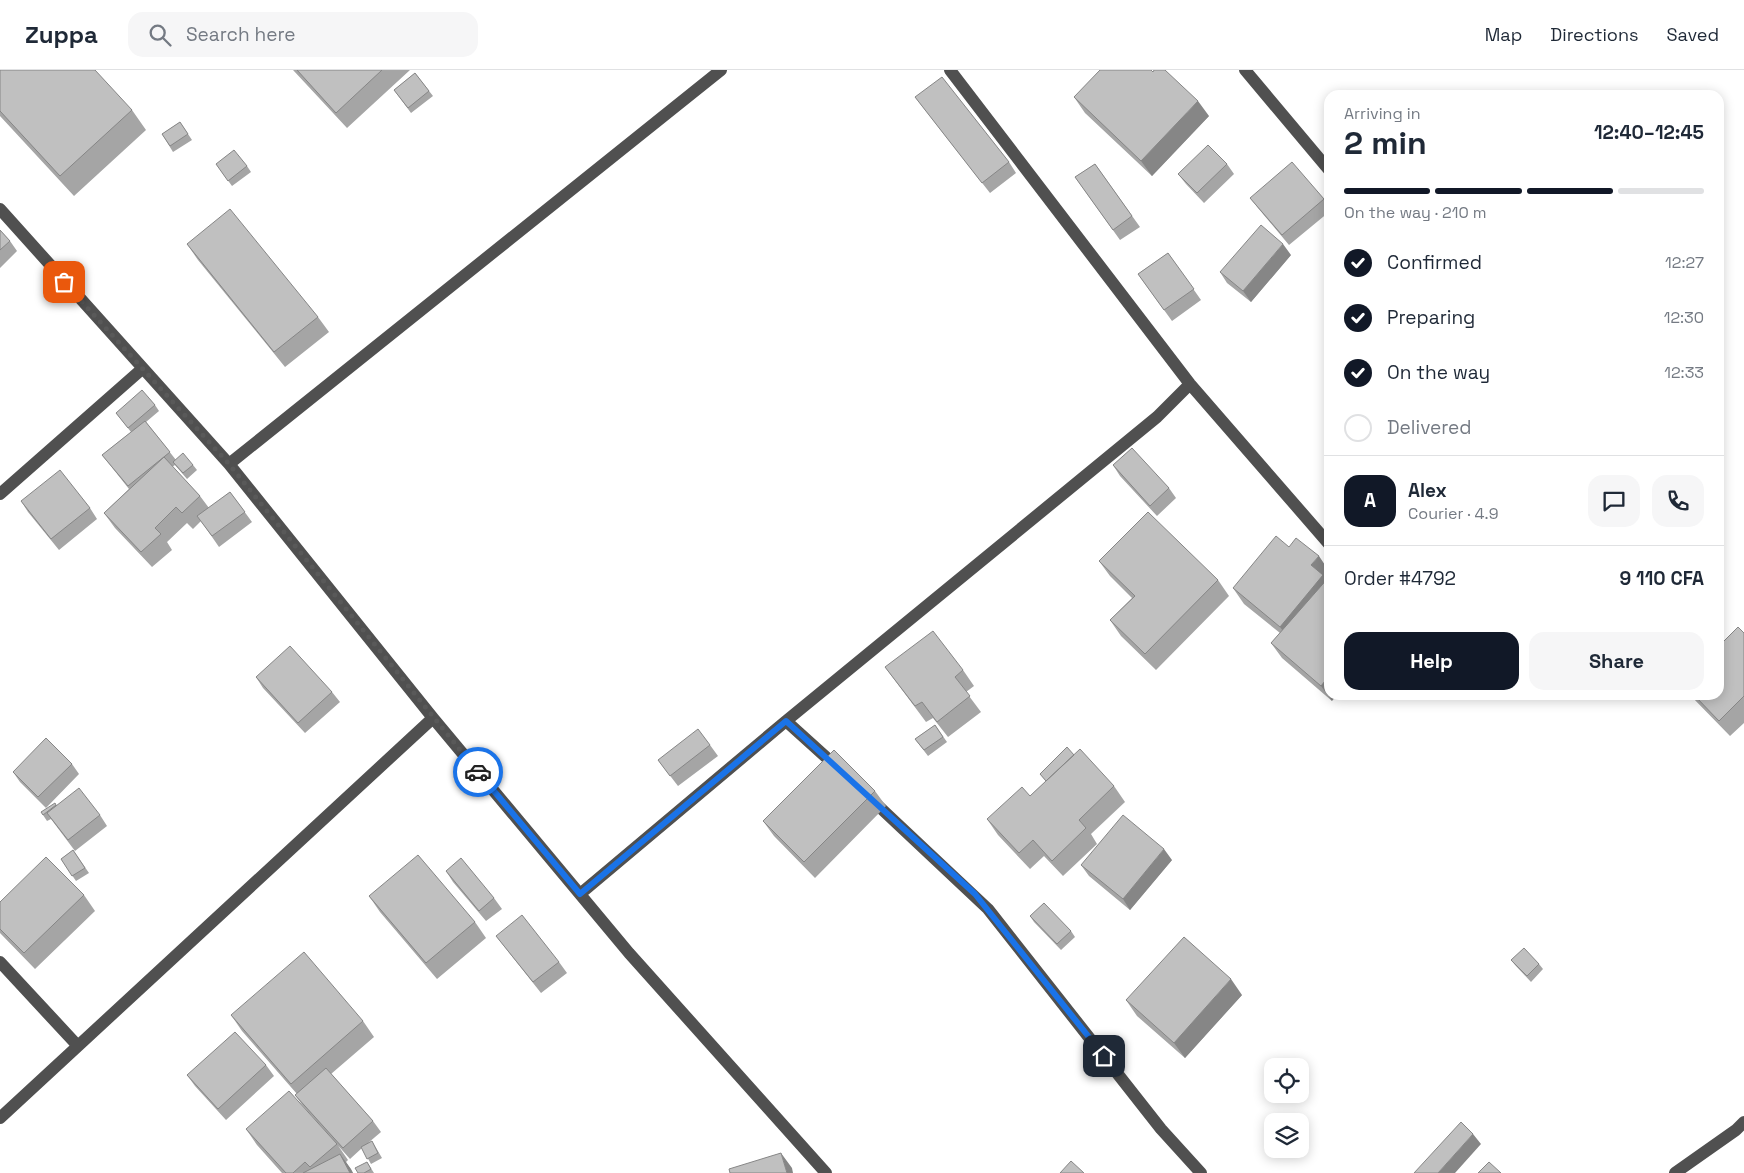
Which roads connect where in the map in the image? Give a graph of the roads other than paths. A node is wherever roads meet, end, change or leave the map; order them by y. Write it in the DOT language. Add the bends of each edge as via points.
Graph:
graph roads {
  1 [pos="721,70"];
  2 [pos="950,70"];
  3 [pos="1245,70"];
  4 [pos="1324,164"];
  5 [pos="0,208"];
  6 [pos="142,370"];
  7 [pos="1190,384"];
  8 [pos="229,464"];
  9 [pos="0,494"];
  10 [pos="1324,538"];
  11 [pos="433,718"];
  12 [pos="786,721"];
  13 [pos="844,774"];
  14 [pos="858,787"];
  15 [pos="580,894"];
  16 [pos="0,962"];
  17 [pos="77,1045"];
  18 [pos="0,1118"];
  19 [pos="1741,1129"];
  20 [pos="826,1173"];
  21 [pos="1201,1173"];
  22 [pos="1675,1173"];
  1 -- 8 [label="street"];
  2 -- 7 [label="street"];
  3 -- 4 [label="street"];
  5 -- 6 [label="street"];
  6 -- 8 [label="street"];
  6 -- 9 [label="street"];
  7 -- 10 [label="street"];
  7 -- 12 [label="street" via="1157,417"];
  8 -- 11 [label="street"];
  11 -- 15 [label="street"];
  11 -- 17 [label="street"];
  12 -- 13 [label="street"];
  12 -- 15 [label="street"];
  14 -- 21 [label="street" via="988,909 1162,1130"];
  15 -- 20 [label="street"];
  16 -- 17 [label="street"];
  17 -- 18 [label="street"];
  19 -- 22 [label="street"];
}
